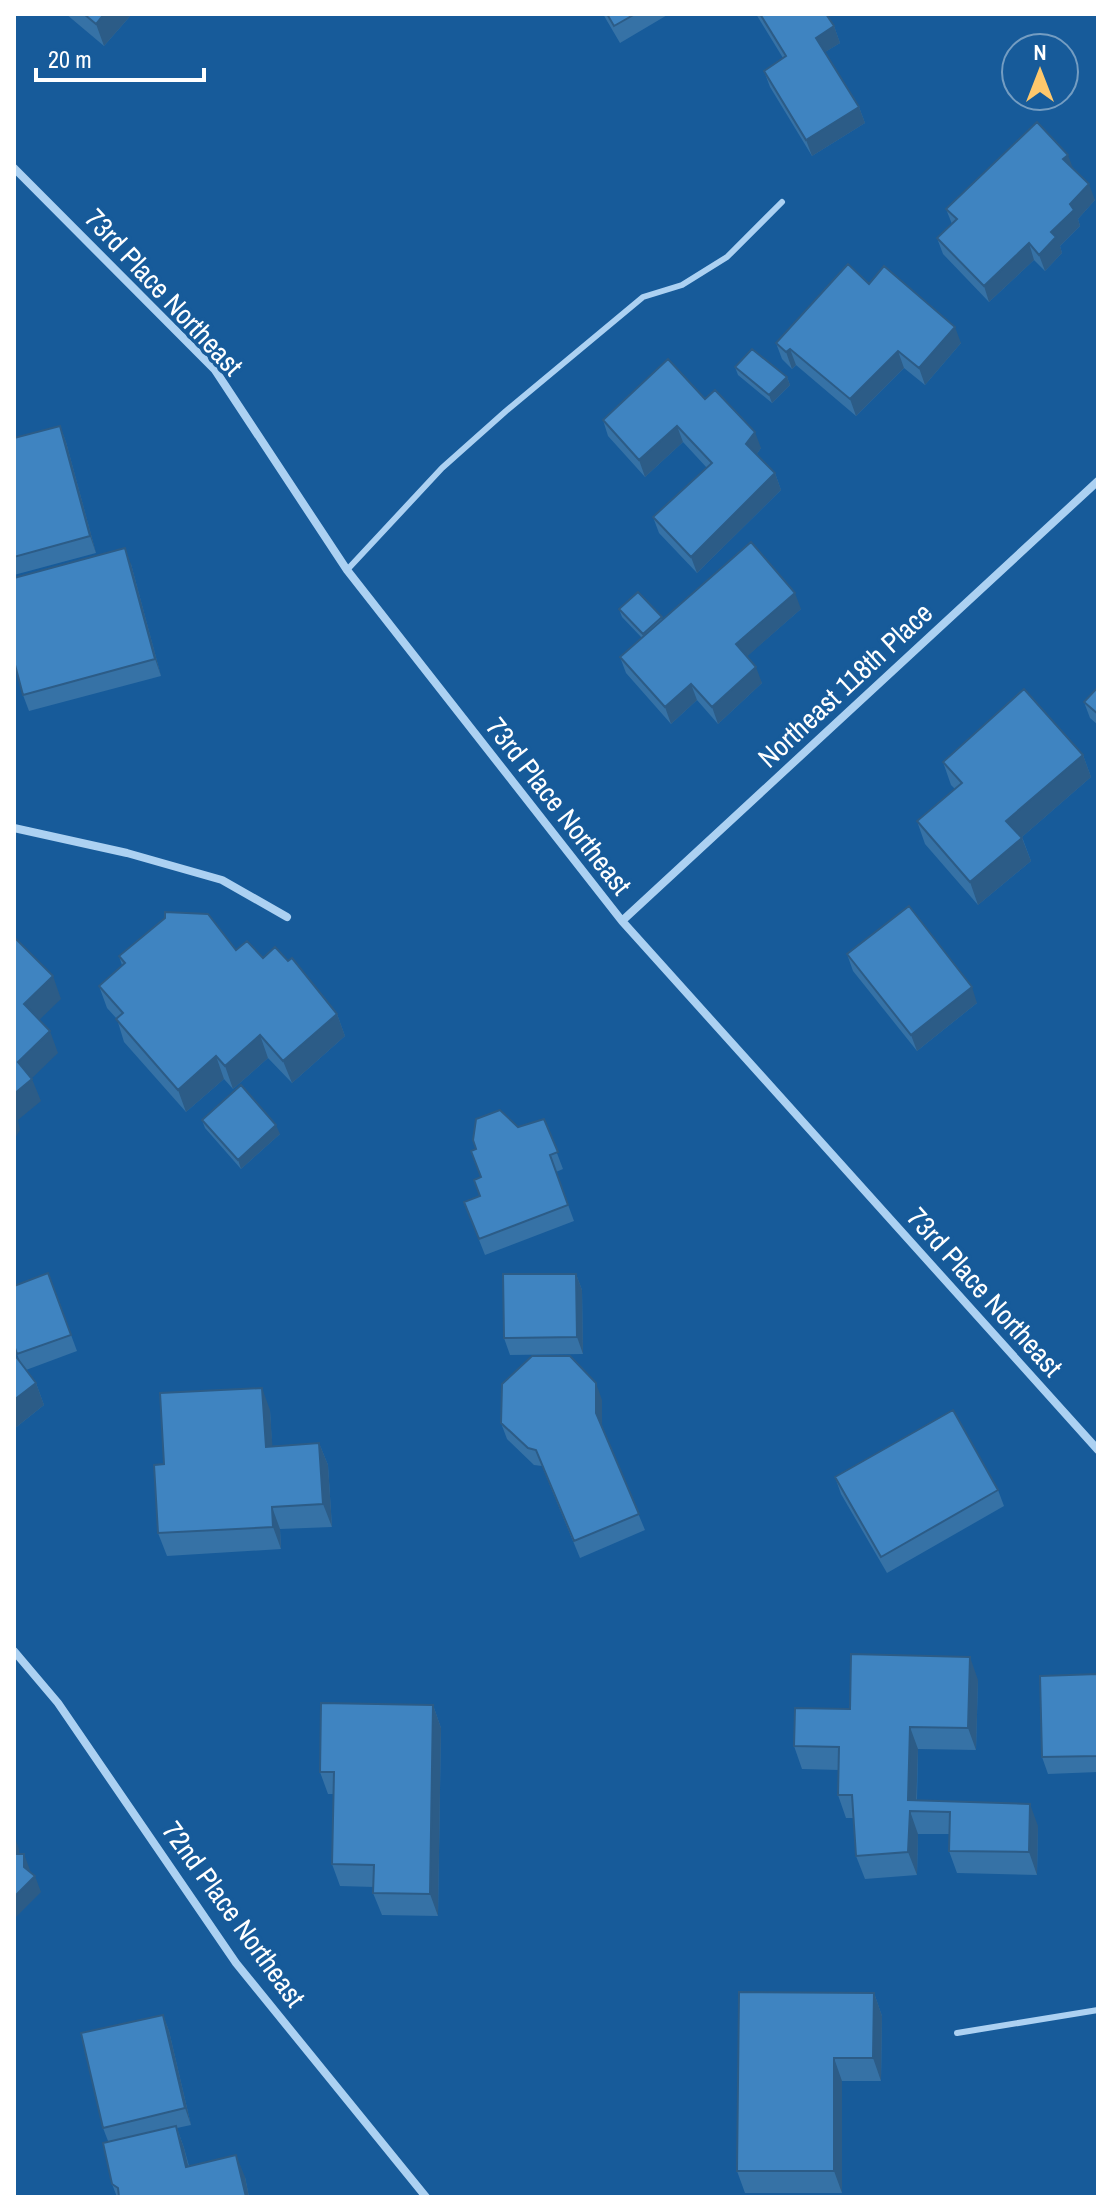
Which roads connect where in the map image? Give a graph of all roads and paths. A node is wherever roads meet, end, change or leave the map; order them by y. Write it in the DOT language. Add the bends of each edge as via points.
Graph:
graph roads {
  1 [pos="14,168"];
  2 [pos="782,202"];
  3 [pos="1098,481"];
  4 [pos="347,570"];
  5 [pos="14,828"];
  6 [pos="287,917"];
  7 [pos="622,921"];
  8 [pos="1098,1450"];
  9 [pos="14,1651"];
  10 [pos="1098,2010"];
  11 [pos="957,2033"];
  12 [pos="426,2197"];
  1 -- 4 [label="street, 73rd Place Northeast" via="215,370"];
  2 -- 4 [label="lane" via="727,257 682,285 643,297 506,411 442,468"];
  3 -- 7 [label="street, Northeast 118th Place"];
  4 -- 7 [label="street, 73rd Place Northeast"];
  5 -- 6 [label="street" via="222,880"];
  7 -- 8 [label="street, 73rd Place Northeast"];
  9 -- 12 [label="street, 72nd Place Northeast" via="58,1703 236,1963"];
  10 -- 11 [label="lane"];
}
